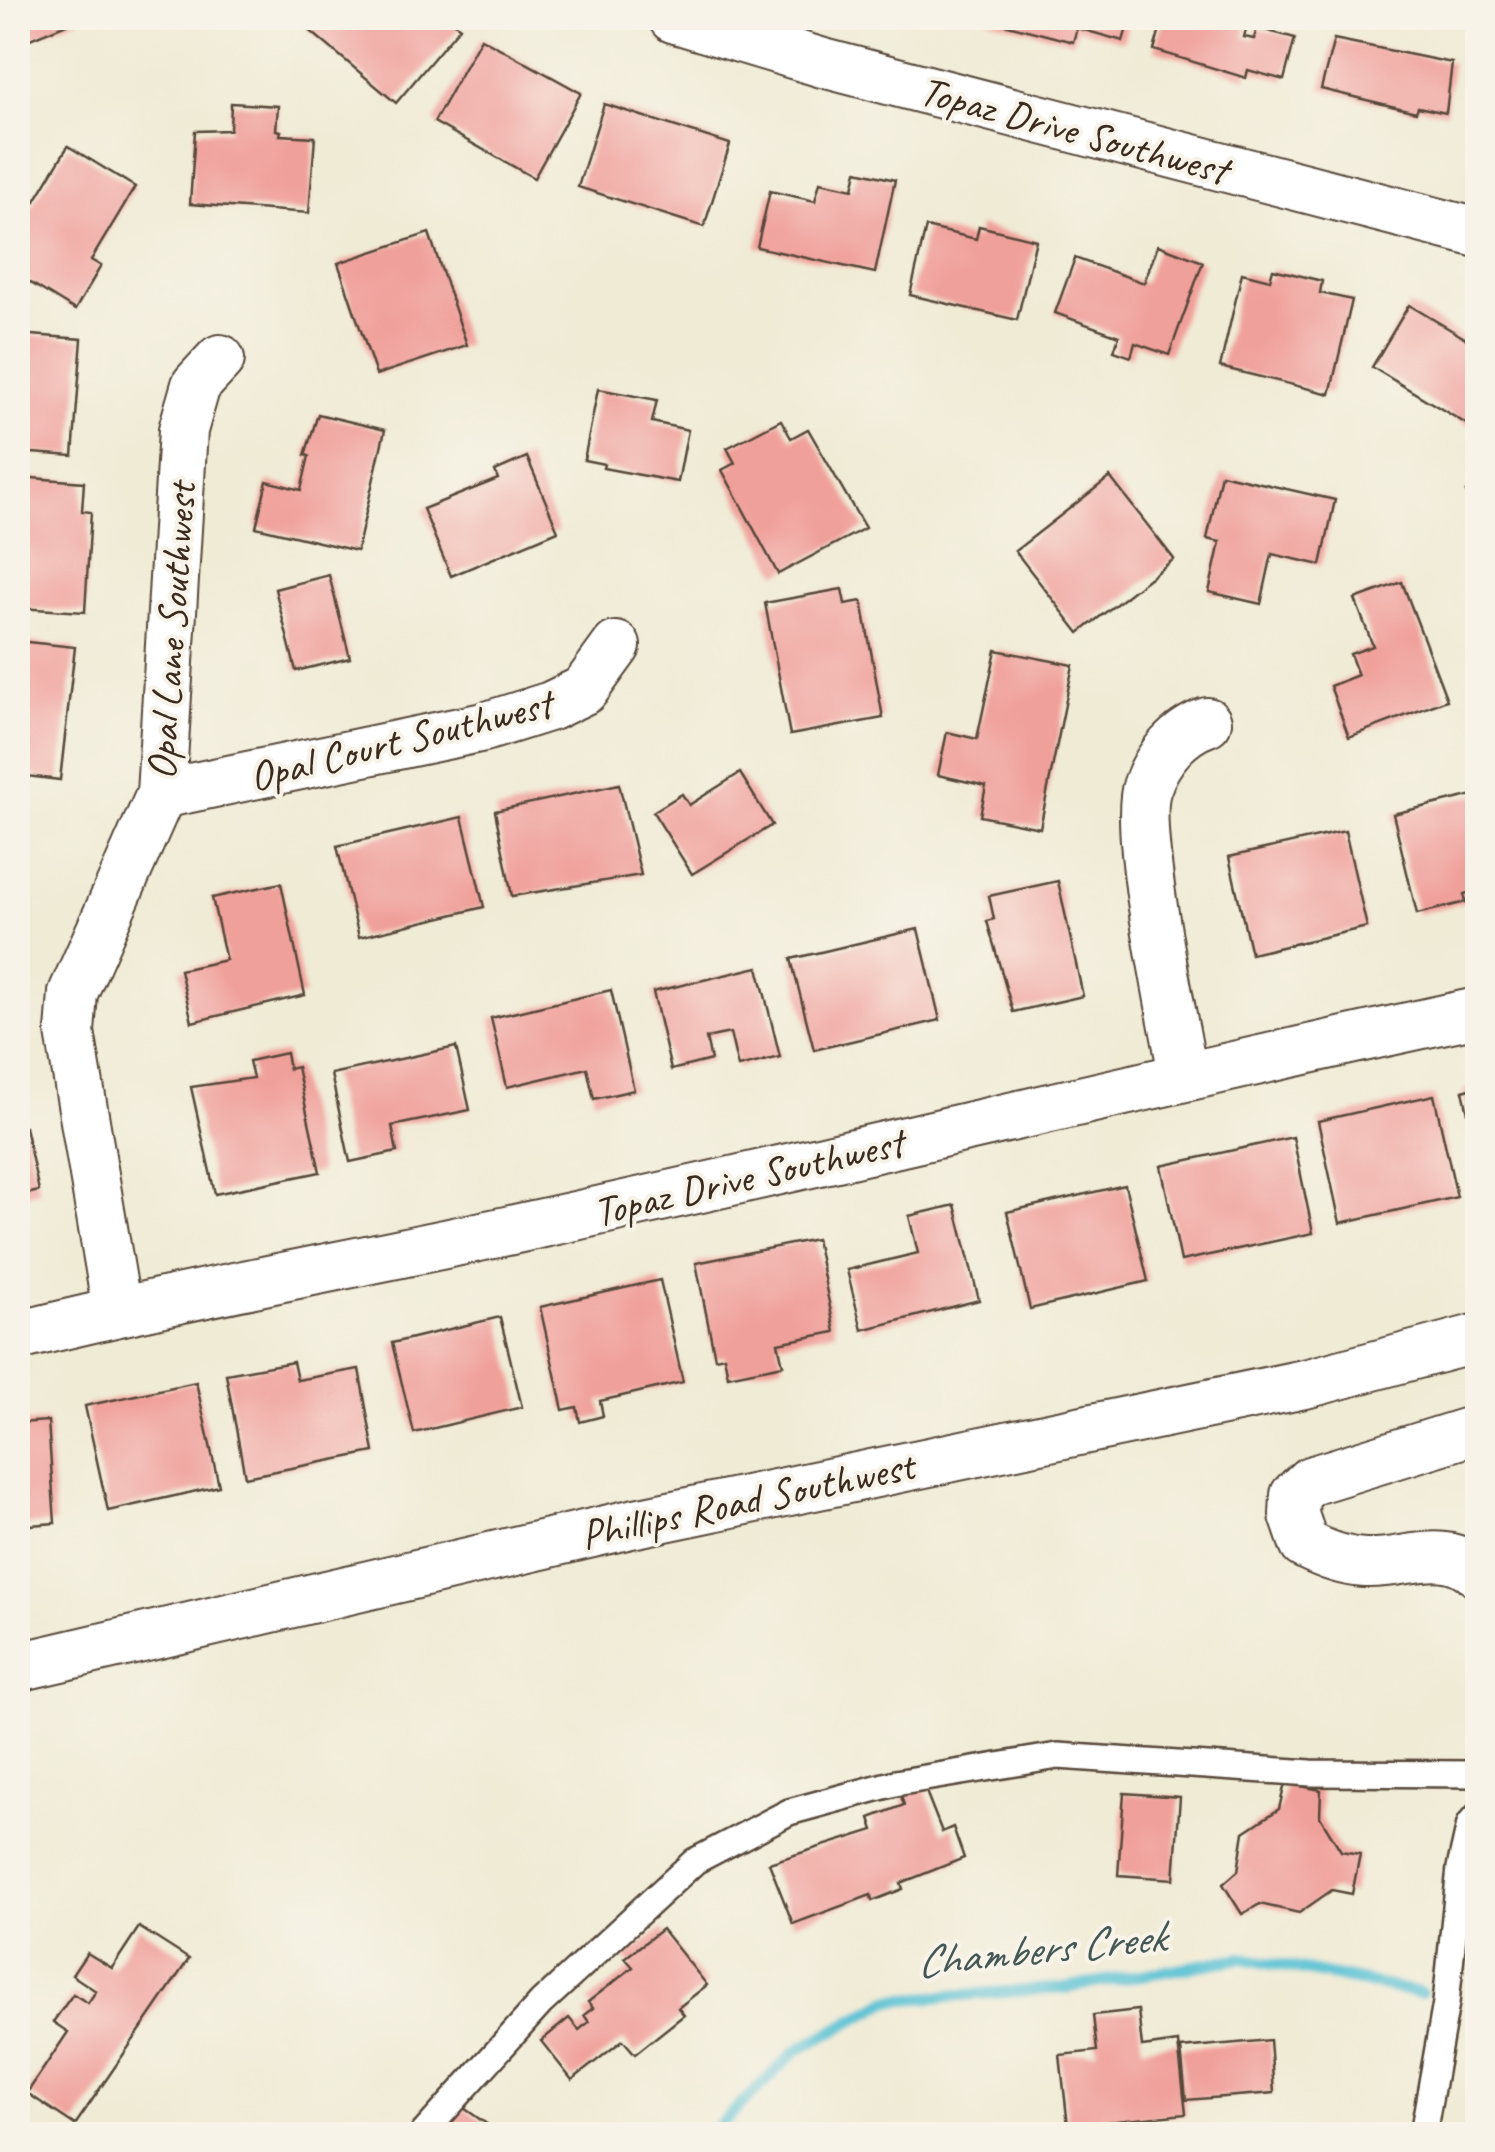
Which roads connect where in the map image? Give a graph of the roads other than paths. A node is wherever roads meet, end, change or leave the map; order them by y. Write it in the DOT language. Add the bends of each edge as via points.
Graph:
graph roads {
  1 [pos="672,18"];
  2 [pos="1478,233"];
  3 [pos="220,359"];
  4 [pos="616,646"];
  5 [pos="1207,722"];
  6 [pos="161,794"];
  7 [pos="1478,1012"];
  8 [pos="1183,1075"];
  9 [pos="117,1311"];
  10 [pos="18,1336"];
  11 [pos="1478,1338"];
  12 [pos="1478,1428"];
  13 [pos="1478,1573"];
  14 [pos="18,1667"];
  15 [pos="1478,1774"];
  16 [pos="1478,1815"];
  17 [pos="423,2134"];
  18 [pos="1423,2134"];
  1 -- 2 [label="street, Topaz Drive Southwest"];
  3 -- 6 [label="street, Opal Lane Southwest" via="196,385 183,430"];
  4 -- 6 [label="street, Opal Court Southwest" via="584,690 551,706 484,727"];
  5 -- 8 [label="street" via="1185,730 1146,789 1154,900"];
  6 -- 9 [label="street, Opal Lane Southwest" via="73,994 70,1032"];
  7 -- 8 [label="street, Topaz Drive Southwest"];
  8 -- 9 [label="street, Topaz Drive Southwest" via="536,1225"];
  9 -- 10 [label="street, Topaz Drive Southwest"];
  11 -- 14 [label="street, Phillips Road Southwest" via="1309,1383 650,1520"];
  12 -- 13 [label="street" via="1310,1481 1295,1495 1294,1515 1304,1544 1340,1559 1366,1563 1446,1554"];
  15 -- 17 [label="lane" via="1312,1774 1058,1756 895,1783 789,1812 695,1860 528,2017"];
  16 -- 18 [label="lane" via="1460,1868"];
}
